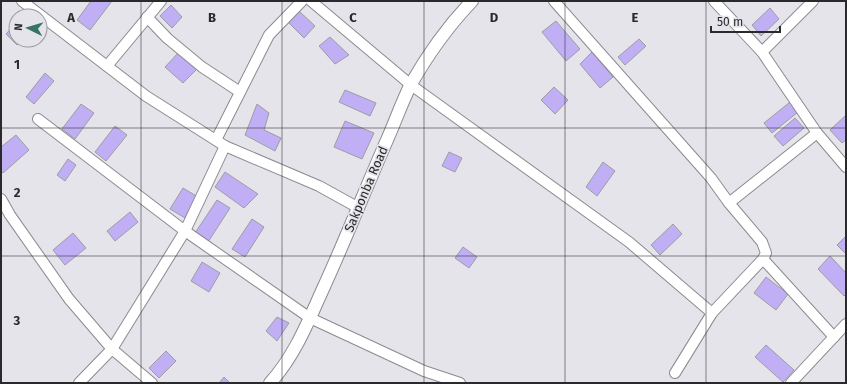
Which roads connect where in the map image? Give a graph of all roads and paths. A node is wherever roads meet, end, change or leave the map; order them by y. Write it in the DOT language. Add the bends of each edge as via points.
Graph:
graph roads {
  1 [pos="22,1"];
  2 [pos="161,1"];
  3 [pos="302,1"];
  4 [pos="472,1"];
  5 [pos="554,1"];
  6 [pos="714,1"];
  7 [pos="812,1"];
  8 [pos="314,2"];
  9 [pos="147,18"];
  10 [pos="762,52"];
  11 [pos="107,66"];
  12 [pos="411,85"];
  13 [pos="240,92"];
  14 [pos="38,119"];
  15 [pos="817,133"];
  16 [pos="216,140"];
  17 [pos="225,146"];
  18 [pos="846,166"];
  19 [pos="1,199"];
  20 [pos="729,203"];
  21 [pos="357,207"];
  22 [pos="185,231"];
  23 [pos="763,260"];
  24 [pos="712,313"];
  25 [pos="310,318"];
  26 [pos="846,324"];
  27 [pos="834,336"];
  28 [pos="112,349"];
  29 [pos="675,373"];
  30 [pos="79,383"];
  31 [pos="152,383"];
  32 [pos="270,383"];
  33 [pos="460,383"];
  34 [pos="791,383"];
  1 -- 11 [label="street"];
  2 -- 9 [label="street"];
  3 -- 13 [label="street" via="269,35"];
  4 -- 12 [label="main road, Sakponba Road" via="433,49"];
  5 -- 20 [label="street" via="711,178"];
  6 -- 10 [label="street"];
  7 -- 10 [label="street"];
  8 -- 12 [label="street"];
  9 -- 11 [label="street"];
  9 -- 13 [label="street" via="202,67"];
  10 -- 15 [label="street"];
  11 -- 16 [label="street" via="146,96"];
  12 -- 21 [label="main road, Sakponba Road"];
  12 -- 24 [label="street" via="629,242"];
  13 -- 16 [label="street"];
  14 -- 22 [label="street"];
  15 -- 18 [label="street"];
  15 -- 20 [label="street"];
  16 -- 17 [label="street"];
  17 -- 21 [label="street" via="319,186"];
  17 -- 22 [label="street"];
  19 -- 28 [label="street" via="69,299"];
  20 -- 23 [label="street" via="762,242 766,253"];
  21 -- 25 [label="main road, Sakponba Road"];
  22 -- 25 [label="street"];
  22 -- 28 [label="street"];
  23 -- 24 [label="street"];
  23 -- 27 [label="street"];
  24 -- 29 [label="street"];
  25 -- 32 [label="main road, Sakponba Road" via="295,348"];
  25 -- 33 [label="street" via="424,371"];
  26 -- 27 [label="street"];
  27 -- 34 [label="street"];
  28 -- 30 [label="street"];
  28 -- 31 [label="street"];
}
